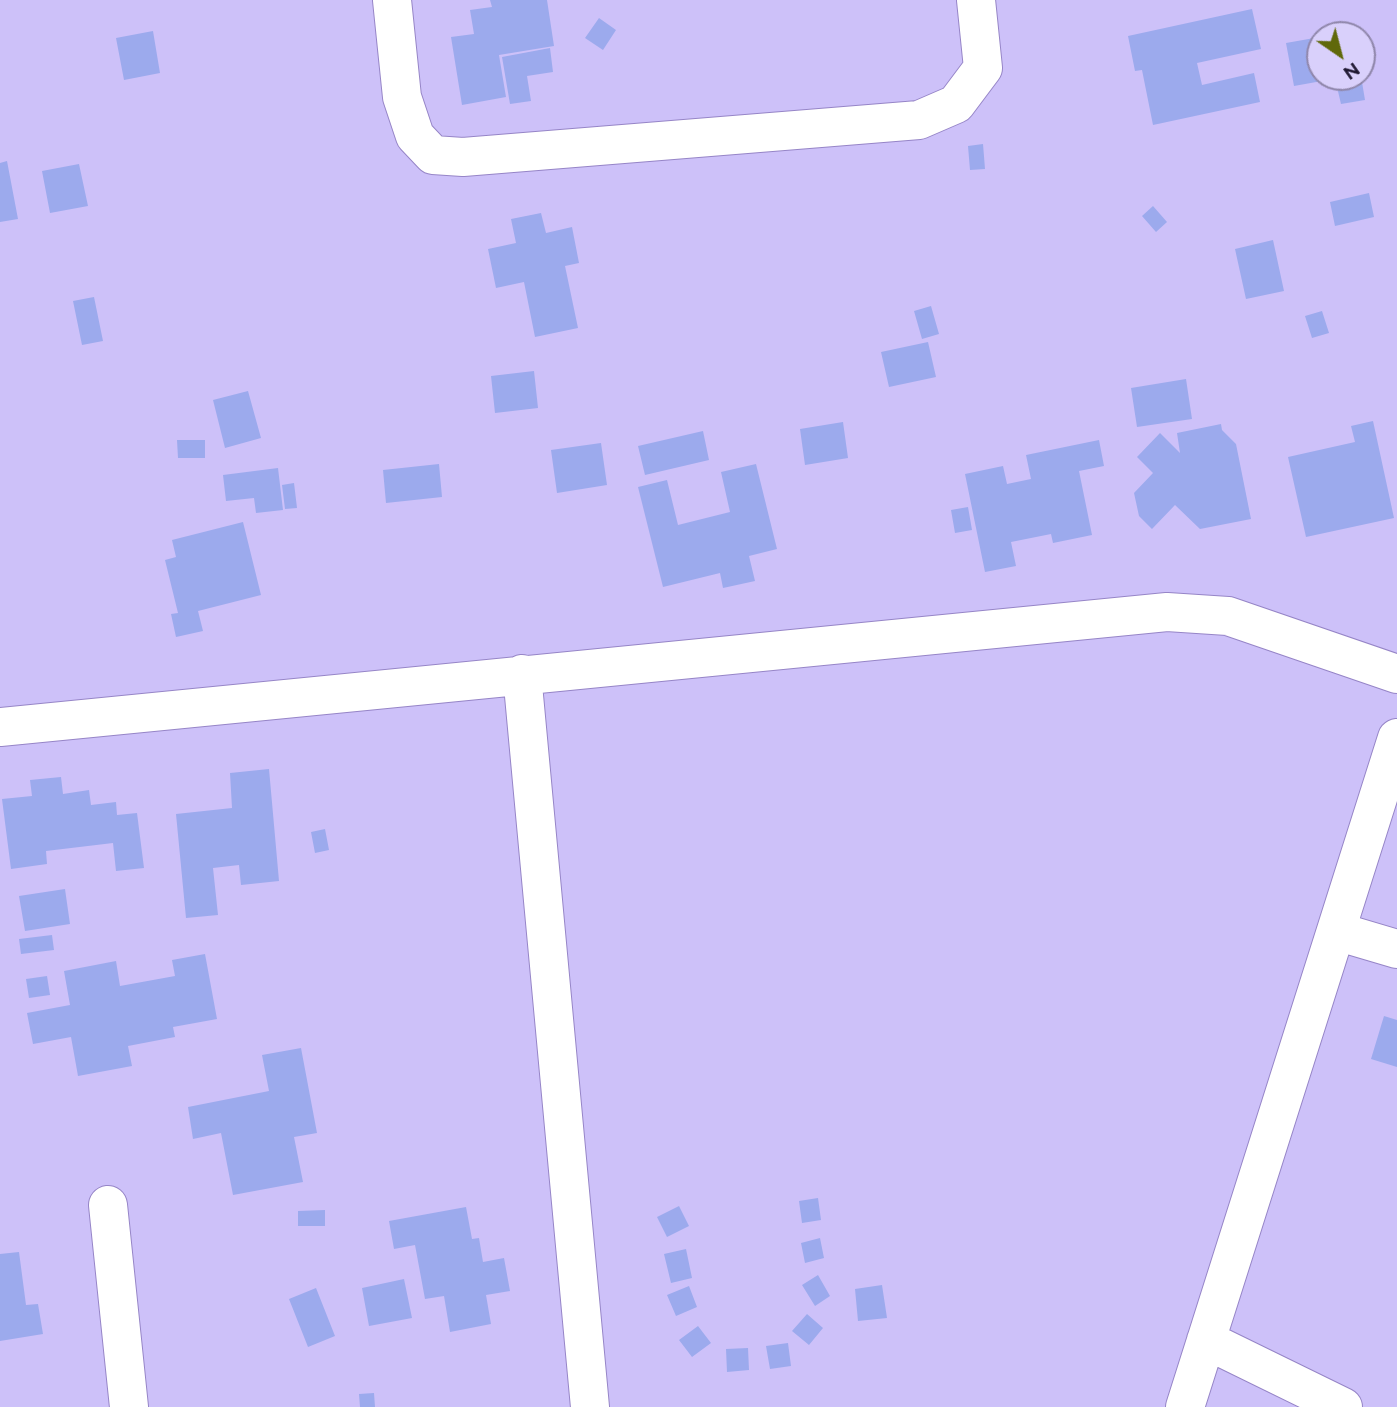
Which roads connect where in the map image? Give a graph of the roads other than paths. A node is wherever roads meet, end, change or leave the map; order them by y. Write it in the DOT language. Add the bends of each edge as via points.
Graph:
graph roads {
  1 [pos="392,0"];
  2 [pos="976,0"];
  3 [pos="522,674"];
  4 [pos="1397,674"];
  5 [pos="0,727"];
  6 [pos="1397,738"];
  7 [pos="1336,932"];
  8 [pos="1397,949"];
  9 [pos="108,1205"];
  10 [pos="1206,1340"];
  11 [pos="129,1407"];
  12 [pos="590,1407"];
  13 [pos="1185,1407"];
  14 [pos="1343,1407"];
  1 -- 2 [label="street" via="402,97 415,136 433,155 463,157 919,120 956,104 983,68"];
  3 -- 4 [label="street" via="1167,612 1228,616"];
  3 -- 5 [label="street"];
  3 -- 12 [label="street"];
  6 -- 7 [label="street"];
  7 -- 8 [label="street"];
  7 -- 10 [label="street"];
  9 -- 11 [label="street"];
  10 -- 13 [label="street"];
  10 -- 14 [label="street"];
}
